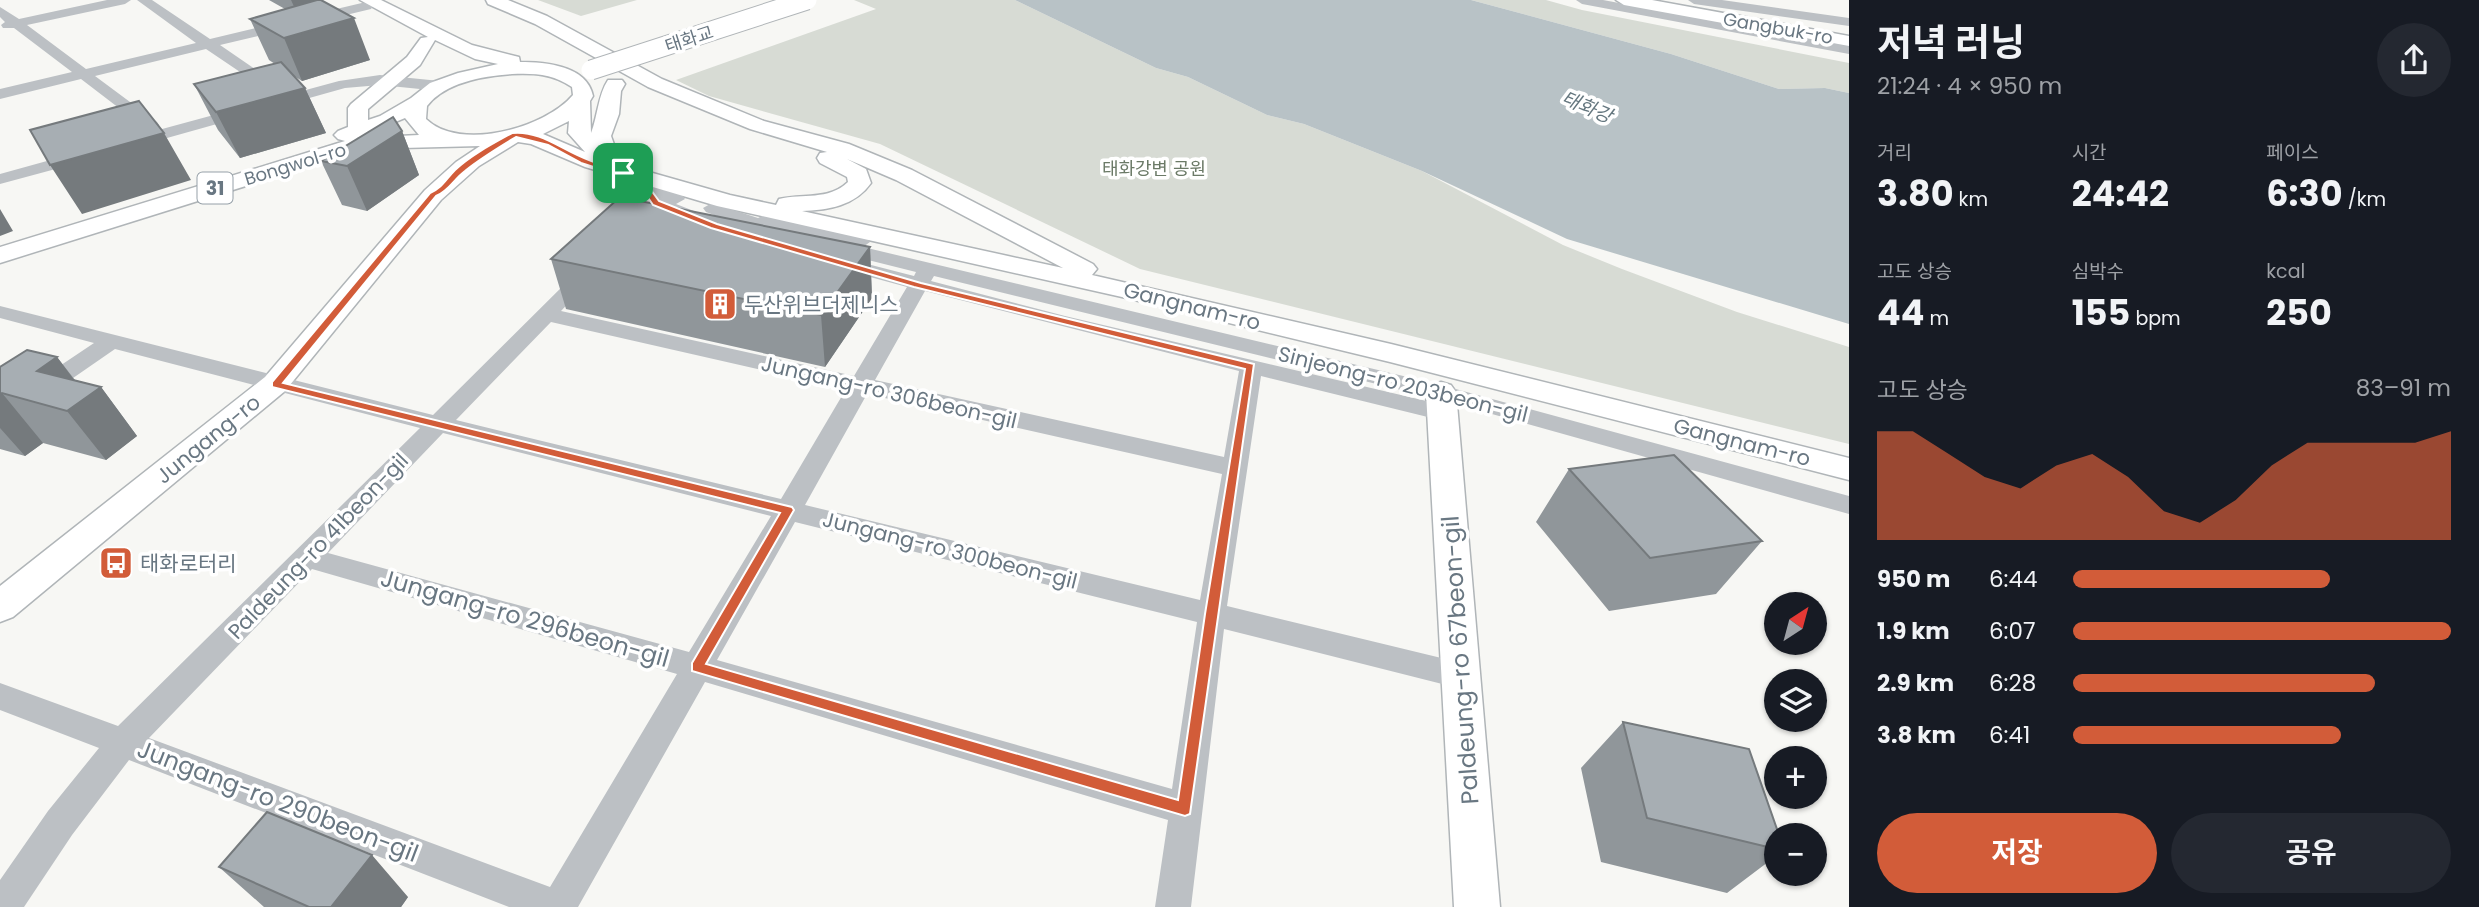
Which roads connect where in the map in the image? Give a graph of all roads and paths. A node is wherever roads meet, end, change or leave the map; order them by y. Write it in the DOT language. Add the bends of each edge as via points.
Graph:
graph roads {
  1 [pos="125,0"];
  2 [pos="143,0"];
  3 [pos="494,0"];
  4 [pos="807,0"];
  5 [pos="1582,0"];
  6 [pos="1624,0"];
  7 [pos="1694,0"];
  8 [pos="362,2"];
  9 [pos="0,12"];
  10 [pos="1846,17"];
  11 [pos="16,23"];
  12 [pos="0,27"];
  13 [pos="421,38"];
  14 [pos="1849,41"];
  15 [pos="211,44"];
  16 [pos="1849,50"];
  17 [pos="650,51"];
  18 [pos="83,74"];
  19 [pos="562,74"];
  20 [pos="389,80"];
  21 [pos="432,83"];
  22 [pos="0,94"];
  23 [pos="289,99"];
  24 [pos="580,101"];
  25 [pos="757,125"];
  26 [pos="358,131"];
  27 [pos="163,134"];
  28 [pos="428,135"];
  29 [pos="514,135"];
  30 [pos="125,145"];
  31 [pos="99,152"];
  32 [pos="617,171"];
  33 [pos="0,179"];
  34 [pos="433,195"];
  35 [pos="652,197"];
  36 [pos="718,204"];
  37 [pos="638,222"];
  38 [pos="0,245"];
  39 [pos="790,248"];
  40 [pos="0,254"];
  41 [pos="601,258"];
  42 [pos="829,259"];
  43 [pos="923,277"];
  44 [pos="1122,289"];
  45 [pos="1189,306"];
  46 [pos="0,312"];
  47 [pos="545,314"];
  48 [pos="112,341"];
  49 [pos="1251,367"];
  50 [pos="275,384"];
  51 [pos="860,386"];
  52 [pos="1443,402"];
  53 [pos="0,417"];
  54 [pos="437,424"];
  55 [pos="1234,468"];
  56 [pos="1849,469"];
  57 [pos="1849,505"];
  58 [pos="788,510"];
  59 [pos="307,558"];
  60 [pos="0,607"];
  61 [pos="1212,614"];
  62 [pos="697,667"];
  63 [pos="1462,676"];
  64 [pos="0,696"];
  65 [pos="123,743"];
  66 [pos="1185,809"];
  67 [pos="3,907"];
  68 [pos="557,907"];
  69 [pos="1173,907"];
  70 [pos="1477,907"];
  1 -- 11 [label="street"];
  2 -- 15 [label="street"];
  3 -- 25 [label="main road" via="541,20 655,83"];
  4 -- 17 [label="main road, 태화교, bridge"];
  5 -- 16 [label="street"];
  6 -- 14 [label="main road, Gangbuk-ro"];
  7 -- 10 [label="street"];
  8 -- 13 [label="main road"];
  8 -- 15 [label="street"];
  8 -- 19 [label="main road" via="482,55 542,65"];
  9 -- 11 [label="street"];
  11 -- 12 [label="street"];
  11 -- 18 [label="street"];
  13 -- 20 [label="main road" via="422,54"];
  13 -- 21 [label="main road" via="438,52"];
  15 -- 18 [label="street"];
  15 -- 23 [label="street"];
  17 -- 19 [label="main road, 태화교, bridge"];
  17 -- 32 [label="main road" via="611,91 609,114 600,136"];
  18 -- 22 [label="street"];
  18 -- 27 [label="street"];
  19 -- 21 [label="main road, Bongwol-ro" via="501,69"];
  19 -- 24 [label="main road" via="581,85"];
  20 -- 21 [label="street"];
  20 -- 23 [label="street" via="344,83"];
  20 -- 26 [label="main road" via="358,108"];
  21 -- 26 [label="main road, Bongwol-ro" via="387,120"];
  21 -- 28 [label="main road" via="414,114"];
  23 -- 27 [label="street"];
  24 -- 29 [label="main road" via="559,120"];
  24 -- 32 [label="main road" via="579,133"];
  25 -- 36 [label="main road" via="789,144 846,166 858,174 860,183 840,199 819,203"];
  25 -- 44 [label="main road" via="841,149 904,175"];
  26 -- 38 [label="main road, Bongwol-ro"];
  27 -- 30 [label="street"];
  28 -- 29 [label="main road, Bongwol-ro" via="474,139"];
  28 -- 34 [label="main road" via="446,156 447,169 431,189"];
  28 -- 40 [label="main road, Bongwol-ro / 31" via="362,144"];
  29 -- 32 [label="main road, Gangnam-ro" via="551,143 583,161"];
  29 -- 34 [label="main road, Jungang-ro" via="480,155"];
  31 -- 33 [label="street"];
  32 -- 35 [label="street" via="628,185"];
  32 -- 36 [label="main road, Gangnam-ro"];
  34 -- 50 [label="main road, Jungang-ro"];
  35 -- 36 [label="street"];
  35 -- 37 [label="street"];
  35 -- 39 [label="street" via="714,226"];
  36 -- 43 [label="street, Sinjeong-ro 203beon-gil" via="768,230"];
  36 -- 44 [label="main road, Gangnam-ro"];
  36 -- 45 [label="street" via="1161,310"];
  41 -- 47 [label="street, Paldeung-ro 41beon-gil"];
  42 -- 43 [label="street"];
  43 -- 49 [label="street"];
  43 -- 51 [label="street"];
  43 -- 52 [label="street, Sinjeong-ro 203beon-gil"];
  44 -- 45 [label="main road, Gangnam-ro"];
  45 -- 56 [label="main road, Gangnam-ro"];
  46 -- 48 [label="street, Jungang-ro 300beon-gil"];
  47 -- 51 [label="street, Jungang-ro 306beon-gil"];
  47 -- 54 [label="street, Paldeung-ro 41beon-gil"];
  48 -- 50 [label="street, Jungang-ro 300beon-gil"];
  48 -- 53 [label="street"];
  49 -- 52 [label="street"];
  49 -- 55 [label="street"];
  50 -- 54 [label="street, Jungang-ro 300beon-gil"];
  50 -- 60 [label="main road, Jungang-ro"];
  51 -- 55 [label="street, Jungang-ro 306beon-gil"];
  51 -- 58 [label="street"];
  52 -- 57 [label="street, Sinjeong-ro 203beon-gil"];
  52 -- 63 [label="main road, Paldeung-ro 67beon-gil"];
  54 -- 58 [label="street, Jungang-ro 300beon-gil"];
  54 -- 59 [label="street, Paldeung-ro 41beon-gil"];
  55 -- 61 [label="street"];
  58 -- 61 [label="street, Jungang-ro 300beon-gil"];
  58 -- 62 [label="street"];
  59 -- 62 [label="street, Jungang-ro 296beon-gil"];
  59 -- 65 [label="street, Paldeung-ro 41beon-gil"];
  61 -- 63 [label="street, Jungang-ro 300beon-gil"];
  61 -- 66 [label="street"];
  62 -- 66 [label="street, Jungang-ro 296beon-gil"];
  62 -- 68 [label="street"];
  63 -- 70 [label="main road, Paldeung-ro 67beon-gil"];
  64 -- 65 [label="street, Jungang-ro 290beon-gil"];
  65 -- 67 [label="street, Paldeung-ro 41beon-gil" via="60,823"];
  65 -- 68 [label="street, Jungang-ro 290beon-gil"];
  66 -- 69 [label="street"];
}
